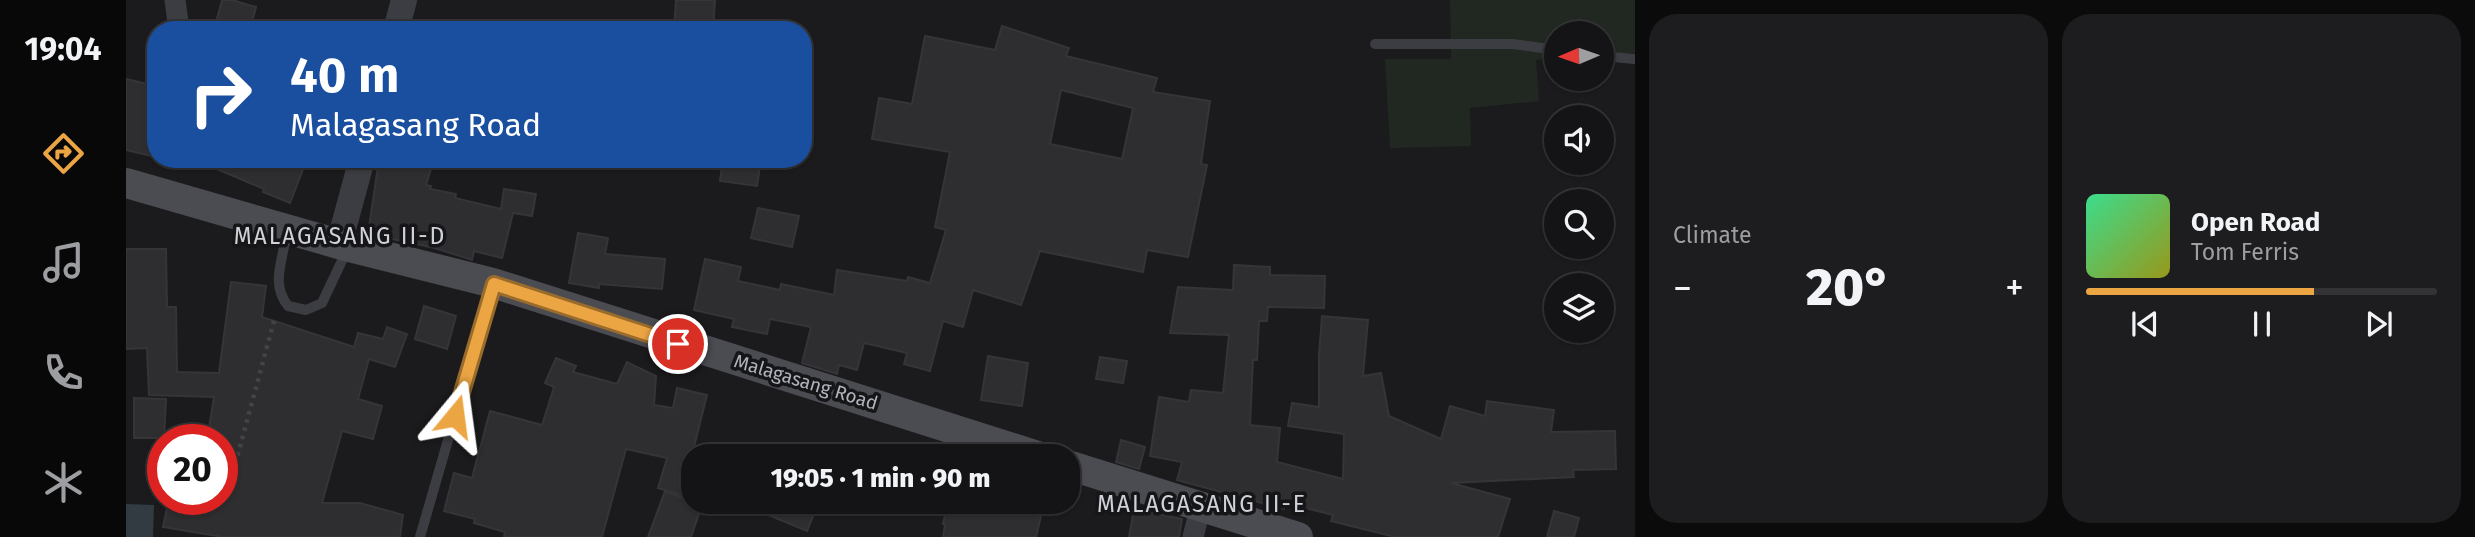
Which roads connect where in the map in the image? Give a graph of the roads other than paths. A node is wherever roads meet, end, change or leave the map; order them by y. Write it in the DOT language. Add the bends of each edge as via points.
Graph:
graph roads {
  1 [pos="175,0"];
  2 [pos="404,0"];
  3 [pos="178,21"];
  4 [pos="398,21"];
  5 [pos="1375,44"];
  6 [pos="1544,48"];
  7 [pos="1614,57"];
  8 [pos="1635,59"];
  9 [pos="360,168"];
  10 [pos="126,183"];
  11 [pos="286,228"];
  12 [pos="344,246"];
  13 [pos="494,284"];
  14 [pos="1001,444"];
  15 [pos="1080,469"];
  16 [pos="1201,505"];
  17 [pos="420,537"];
  18 [pos="1194,537"];
  19 [pos="1298,537"];
  1 -- 3 [label="street"];
  2 -- 4 [label="street"];
  5 -- 6 [label="lane" via="1513,44"];
  7 -- 8 [label="lane"];
  9 -- 12 [label="street"];
  10 -- 11 [label="main road, Malagasang Road"];
  11 -- 12 [label="main road, Malagasang Road"];
  11 -- 12 [label="lane" via="278,279 280,296 288,306 306,310 322,303"];
  12 -- 13 [label="main road, Malagasang Road"];
  13 -- 14 [label="main road, Malagasang Road"];
  13 -- 17 [label="lane"];
  15 -- 16 [label="main road"];
  16 -- 18 [label="street"];
  16 -- 19 [label="main road"];
}
